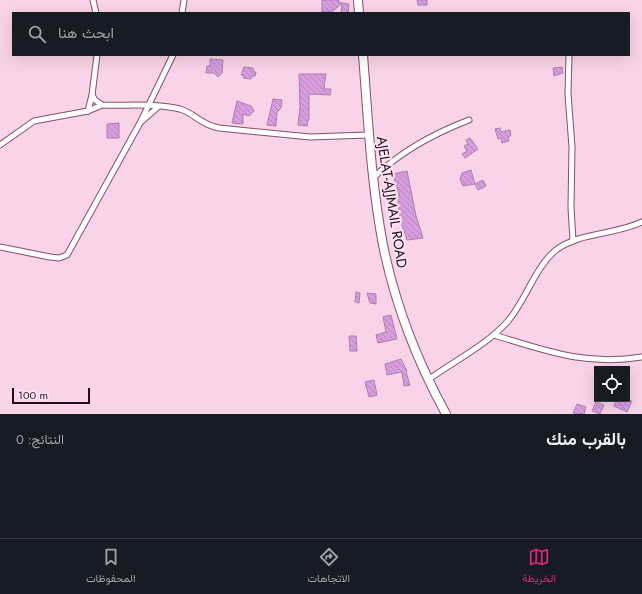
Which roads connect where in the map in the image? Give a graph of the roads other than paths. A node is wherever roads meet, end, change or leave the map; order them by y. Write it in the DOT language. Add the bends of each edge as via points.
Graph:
graph roads {
  1 [pos="93,0"];
  2 [pos="184,0"];
  3 [pos="358,0"];
  4 [pos="96,12"];
  5 [pos="182,12"];
  6 [pos="359,12"];
  7 [pos="96,56"];
  8 [pos="173,56"];
  9 [pos="363,56"];
  10 [pos="569,56"];
  11 [pos="92,95"];
  12 [pos="102,105"];
  13 [pos="148,106"];
  14 [pos="158,107"];
  15 [pos="88,111"];
  16 [pos="469,120"];
  17 [pos="140,123"];
  18 [pos="368,135"];
  19 [pos="0,145"];
  20 [pos="373,178"];
  21 [pos="642,222"];
  22 [pos="573,241"];
  23 [pos="0,247"];
  24 [pos="494,335"];
  25 [pos="642,357"];
  26 [pos="427,380"];
  27 [pos="446,414"];
  1 -- 4 [label="street"];
  2 -- 5 [label="street"];
  3 -- 6 [label="main road"];
  7 -- 11 [label="street"];
  8 -- 13 [label="street"];
  9 -- 18 [label="main road, AJELAT-AJJMAIL ROAD"];
  10 -- 22 [label="street"];
  11 -- 12 [label="street"];
  11 -- 15 [label="street"];
  12 -- 13 [label="street"];
  12 -- 15 [label="street"];
  13 -- 14 [label="street"];
  13 -- 17 [label="street"];
  14 -- 17 [label="street"];
  14 -- 18 [label="street" via="185,111 205,125 219,128 310,137"];
  15 -- 19 [label="street" via="34,121"];
  16 -- 20 [label="street" via="402,154"];
  17 -- 23 [label="street" via="67,255 59,258 50,257"];
  18 -- 20 [label="main road, AJELAT-AJJMAIL ROAD"];
  20 -- 26 [label="main road, AJELAT-AJJMAIL ROAD" via="392,283"];
  21 -- 22 [label="street" via="625,229"];
  22 -- 24 [label="street" via="550,256 509,320"];
  24 -- 25 [label="street" via="560,355 584,359"];
  24 -- 26 [label="street"];
  26 -- 27 [label="main road, AJELAT-AJJMAIL ROAD"];
}
